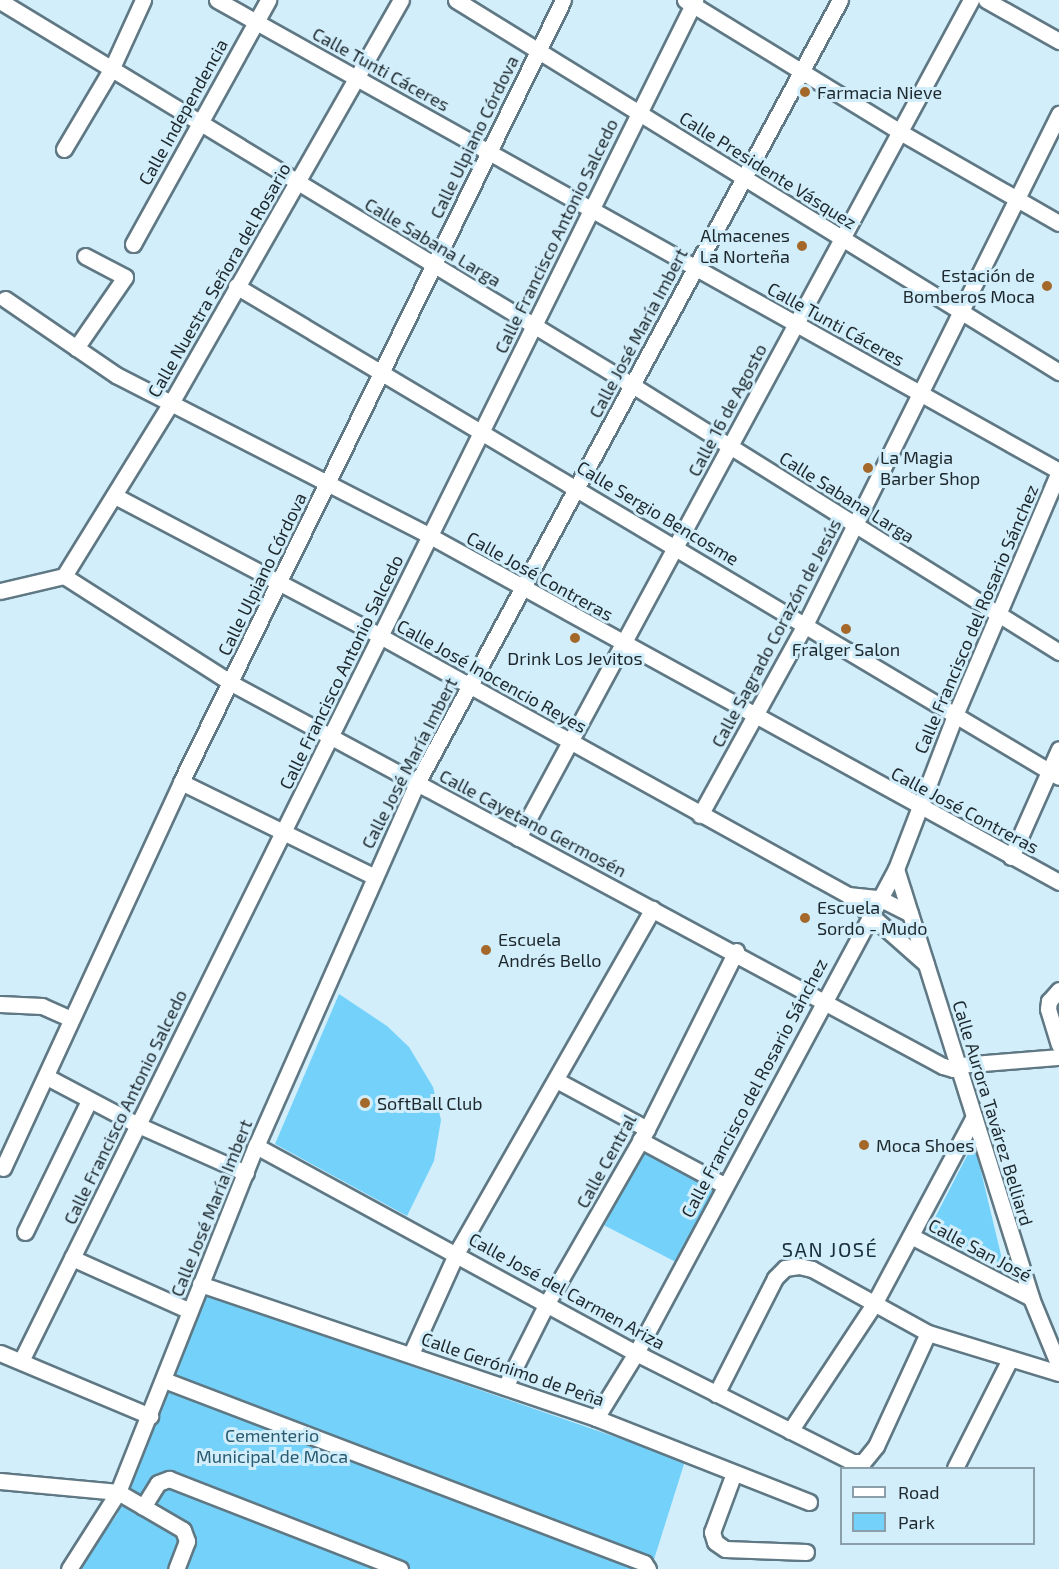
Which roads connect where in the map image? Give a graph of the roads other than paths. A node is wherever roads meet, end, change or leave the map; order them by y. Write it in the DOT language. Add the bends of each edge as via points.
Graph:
graph roads {
  1 [pos="143,0"];
  2 [pos="217,0"];
  3 [pos="268,0"];
  4 [pos="401,0"];
  5 [pos="456,0"];
  6 [pos="563,0"];
  7 [pos="840,0"];
  8 [pos="971,0"];
  9 [pos="986,0"];
  10 [pos="0,1"];
  11 [pos="691,2"];
  12 [pos="256,22"];
  13 [pos="1059,40"];
  14 [pos="538,51"];
  15 [pos="111,70"];
  16 [pos="802,70"];
  17 [pos="357,78"];
  18 [pos="639,113"];
  19 [pos="1059,114"];
  20 [pos="199,123"];
  21 [pos="900,132"];
  22 [pos="64,149"];
  23 [pos="489,152"];
  24 [pos="744,178"];
  25 [pos="298,183"];
  26 [pos="1017,196"];
  27 [pos="591,209"];
  28 [pos="1059,223"];
  29 [pos="842,238"];
  30 [pos="133,244"];
  31 [pos="85,256"];
  32 [pos="434,265"];
  33 [pos="695,268"];
  34 [pos="236,286"];
  35 [pos="5,299"];
  36 [pos="963,313"];
  37 [pos="796,324"];
  38 [pos="533,327"];
  39 [pos="76,348"];
  40 [pos="1059,372"];
  41 [pos="381,373"];
  42 [pos="632,385"];
  43 [pos="920,393"];
  44 [pos="171,403"];
  45 [pos="482,431"];
  46 [pos="730,446"];
  47 [pos="1059,472"];
  48 [pos="328,483"];
  49 [pos="577,487"];
  50 [pos="115,496"];
  51 [pos="855,525"];
  52 [pos="430,536"];
  53 [pos="675,547"];
  54 [pos="64,576"];
  55 [pos="279,584"];
  56 [pos="521,590"];
  57 [pos="0,591"];
  58 [pos="1000,616"];
  59 [pos="806,625"];
  60 [pos="380,636"];
  61 [pos="622,645"];
  62 [pos="1059,652"];
  63 [pos="231,683"];
  64 [pos="469,687"];
  65 [pos="956,713"];
  66 [pos="755,718"];
  67 [pos="330,737"];
  68 [pos="570,741"];
  69 [pos="1059,749"];
  70 [pos="1054,774"];
  71 [pos="181,782"];
  72 [pos="417,783"];
  73 [pos="918,806"];
  74 [pos="700,815"];
  75 [pos="283,832"];
  76 [pos="518,838"];
  77 [pos="1011,857"];
  78 [pos="896,869"];
  79 [pos="375,877"];
  80 [pos="1059,882"];
  81 [pos="848,895"];
  82 [pos="879,898"];
  83 [pos="653,909"];
  84 [pos="910,914"];
  85 [pos="869,918"];
  86 [pos="736,951"];
  87 [pos="926,964"];
  88 [pos="1059,990"];
  89 [pos="824,1000"];
  90 [pos="0,1004"];
  91 [pos="71,1019"];
  92 [pos="1059,1044"];
  93 [pos="1059,1056"];
  94 [pos="959,1065"];
  95 [pos="47,1077"];
  96 [pos="558,1080"];
  97 [pos="89,1101"];
  98 [pos="974,1117"];
  99 [pos="138,1125"];
  100 [pos="643,1135"];
  101 [pos="256,1146"];
  102 [pos="3,1168"];
  103 [pos="246,1173"];
  104 [pos="724,1185"];
  105 [pos="25,1232"];
  106 [pos="911,1236"];
  107 [pos="457,1252"];
  108 [pos="72,1258"];
  109 [pos="200,1284"];
  110 [pos="1031,1298"];
  111 [pos="547,1303"];
  112 [pos="874,1304"];
  113 [pos="190,1311"];
  114 [pos="928,1333"];
  115 [pos="0,1353"];
  116 [pos="636,1353"];
  117 [pos="411,1354"];
  118 [pos="1009,1360"];
  119 [pos="21,1361"];
  120 [pos="1059,1366"];
  121 [pos="1059,1373"];
  122 [pos="164,1380"];
  123 [pos="505,1387"];
  124 [pos="716,1394"];
  125 [pos="150,1416"];
  126 [pos="596,1418"];
  127 [pos="790,1431"];
  128 [pos="956,1467"];
  129 [pos="734,1473"];
  130 [pos="0,1481"];
  131 [pos="118,1492"];
  132 [pos="809,1502"];
  133 [pos="143,1507"];
  134 [pos="806,1552"];
  135 [pos="69,1569"];
  136 [pos="176,1569"];
  137 [pos="400,1569"];
  138 [pos="648,1569"];
  1 -- 15 [label="street"];
  2 -- 12 [label="street, Calle Tunti Cáceres"];
  3 -- 12 [label="street, Calle Independencia"];
  4 -- 17 [label="street, Calle Nuestra Señora del Rosario"];
  5 -- 14 [label="street, Calle Presidente Vásquez"];
  6 -- 14 [label="street, Calle Ulpiano Córdova"];
  7 -- 16 [label="street, Calle José María Imbert"];
  8 -- 21 [label="street, Calle 16 de Agosto"];
  9 -- 13 [label="street"];
  10 -- 15 [label="street, Calle Sabana Larga"];
  11 -- 16 [label="street"];
  11 -- 18 [label="street, Calle Francisco Antonio Salcedo"];
  12 -- 17 [label="street, Calle Tunti Cáceres"];
  12 -- 20 [label="street, Calle Independencia"];
  14 -- 18 [label="street, Calle Presidente Vásquez"];
  14 -- 23 [label="street, Calle Ulpiano Córdova"];
  15 -- 20 [label="street, Calle Sabana Larga"];
  15 -- 22 [label="street"];
  16 -- 21 [label="street"];
  16 -- 24 [label="street, Calle José María Imbert"];
  17 -- 23 [label="street, Calle Tunti Cáceres"];
  17 -- 25 [label="street, Calle Nuestra Señora del Rosario"];
  18 -- 24 [label="street, Calle Presidente Vásquez"];
  18 -- 27 [label="street, Calle Francisco Antonio Salcedo"];
  19 -- 26 [label="street, Calle Sagrado Corazón de Jesús"];
  20 -- 25 [label="street, Calle Sabana Larga"];
  20 -- 30 [label="street, Calle Independencia"];
  21 -- 26 [label="street"];
  21 -- 29 [label="street, Calle 16 de Agosto"];
  23 -- 27 [label="street, Calle Tunti Cáceres"];
  23 -- 32 [label="street, Calle Ulpiano Córdova"];
  24 -- 29 [label="street, Calle Presidente Vásquez"];
  24 -- 33 [label="street, Calle José María Imbert"];
  25 -- 32 [label="street, Calle Sabana Larga"];
  25 -- 34 [label="street, Calle Nuestra Señora del Rosario"];
  26 -- 28 [label="street"];
  26 -- 36 [label="street, Calle Sagrado Corazón de Jesús"];
  27 -- 33 [label="street, Calle Tunti Cáceres"];
  27 -- 38 [label="street, Calle Francisco Antonio Salcedo"];
  29 -- 36 [label="street, Calle Presidente Vásquez"];
  29 -- 37 [label="street, Calle 16 de Agosto"];
  31 -- 39 [label="street" via="125,277"];
  32 -- 38 [label="street, Calle Sabana Larga"];
  32 -- 41 [label="street, Calle Ulpiano Córdova"];
  33 -- 37 [label="street, Calle Tunti Cáceres"];
  33 -- 42 [label="street, Calle José María Imbert"];
  34 -- 41 [label="street, Calle Sergio Bencosme"];
  34 -- 44 [label="street, Calle Nuestra Señora del Rosario"];
  35 -- 39 [label="street, Calle José Contreras"];
  36 -- 40 [label="street, Calle Presidente Vásquez"];
  36 -- 43 [label="street, Calle Sagrado Corazón de Jesús"];
  37 -- 43 [label="street, Calle Tunti Cáceres"];
  37 -- 46 [label="street, Calle 16 de Agosto"];
  38 -- 42 [label="street, Calle Sabana Larga"];
  38 -- 45 [label="street, Calle Francisco Antonio Salcedo"];
  39 -- 44 [label="street, Calle José Contreras" via="116,375"];
  41 -- 45 [label="street, Calle Sergio Bencosme"];
  41 -- 48 [label="street, Calle Ulpiano Córdova"];
  42 -- 46 [label="street, Calle Sabana Larga"];
  42 -- 49 [label="street, Calle José María Imbert"];
  43 -- 47 [label="street, Calle Tunti Cáceres"];
  43 -- 51 [label="street, Calle Sagrado Corazón de Jesús"];
  44 -- 48 [label="street, Calle José Contreras"];
  44 -- 50 [label="street, Calle Nuestra Señora del Rosario"];
  45 -- 49 [label="street, Calle Sergio Bencosme"];
  45 -- 52 [label="street, Calle Francisco Antonio Salcedo"];
  46 -- 51 [label="street, Calle Sabana Larga"];
  46 -- 53 [label="street, Calle 16 de Agosto"];
  47 -- 58 [label="street, Calle Francisco del Rosario Sánchez"];
  48 -- 52 [label="street, Calle José Contreras"];
  48 -- 55 [label="street, Calle Ulpiano Córdova"];
  49 -- 53 [label="street, Calle Sergio Bencosme"];
  49 -- 56 [label="street, Calle José María Imbert"];
  50 -- 54 [label="street, Calle Nuestra Señora del Rosario"];
  50 -- 55 [label="street, Calle José Inocencio Reyes"];
  51 -- 58 [label="street, Calle Sabana Larga"];
  51 -- 59 [label="street, Calle Sagrado Corazón de Jesús"];
  52 -- 56 [label="street, Calle José Contreras"];
  52 -- 60 [label="street, Calle Francisco Antonio Salcedo"];
  53 -- 59 [label="street, Calle Sergio Bencosme"];
  53 -- 61 [label="street, Calle 16 de Agosto"];
  54 -- 57 [label="street"];
  54 -- 63 [label="street, Calle Cayetano Germosén"];
  55 -- 60 [label="street, Calle José Inocencio Reyes"];
  55 -- 63 [label="street, Calle Ulpiano Córdova"];
  56 -- 61 [label="street, Calle José Contreras"];
  56 -- 64 [label="street, Calle José María Imbert"];
  58 -- 62 [label="street, Calle Sabana Larga"];
  58 -- 65 [label="street, Calle Francisco del Rosario Sánchez"];
  59 -- 65 [label="street, Calle Sergio Bencosme"];
  59 -- 66 [label="street, Calle Sagrado Corazón de Jesús"];
  60 -- 64 [label="street, Calle José Inocencio Reyes"];
  60 -- 67 [label="street, Calle Francisco Antonio Salcedo"];
  61 -- 66 [label="street, Calle José Contreras"];
  61 -- 68 [label="street, Calle 16 de Agosto"];
  63 -- 67 [label="street, Calle Cayetano Germosén"];
  63 -- 71 [label="street, Calle Ulpiano Córdova"];
  64 -- 68 [label="street, Calle José Inocencio Reyes"];
  64 -- 72 [label="street, Calle José María Imbert"];
  65 -- 70 [label="street, Calle Sergio Bencosme"];
  65 -- 73 [label="street, Calle Francisco del Rosario Sánchez"];
  66 -- 73 [label="street, Calle José Contreras"];
  66 -- 74 [label="street, Calle Sagrado Corazón de Jesús"];
  67 -- 72 [label="street, Calle Cayetano Germosén"];
  67 -- 75 [label="street, Calle Francisco Antonio Salcedo"];
  68 -- 74 [label="street, Calle José Inocencio Reyes"];
  68 -- 76 [label="street, Calle 16 de Agosto"];
  69 -- 70 [label="street"];
  70 -- 77 [label="street"];
  71 -- 75 [label="street"];
  71 -- 91 [label="street, Calle Ulpiano Córdova"];
  72 -- 76 [label="street, Calle Cayetano Germosén"];
  72 -- 79 [label="street, Calle José María Imbert"];
  73 -- 77 [label="street, Calle José Contreras"];
  73 -- 78 [label="street, Calle Francisco del Rosario Sánchez"];
  74 -- 81 [label="street, Calle José Inocencio Reyes"];
  75 -- 79 [label="street"];
  75 -- 99 [label="street, Calle Francisco Antonio Salcedo"];
  76 -- 83 [label="street, Calle Cayetano Germosén"];
  77 -- 80 [label="street, Calle José Contreras"];
  78 -- 82 [label="street, Calle Francisco del Rosario Sánchez"];
  78 -- 84 [label="street, Calle Aurora Tavárez Belliard"];
  79 -- 101 [label="street, Calle José María Imbert"];
  81 -- 82 [label="street, Calle José Inocencio Reyes"];
  81 -- 85 [label="street, Calle José Inocencio Reyes"];
  82 -- 84 [label="street, Calle José Inocencio Reyes"];
  82 -- 85 [label="street, Calle Francisco del Rosario Sánchez"];
  83 -- 86 [label="street, Calle Cayetano Germosén"];
  83 -- 96 [label="street"];
  84 -- 87 [label="street, Calle Aurora Tavárez Belliard"];
  85 -- 87 [label="street, Calle José Inocencio Reyes"];
  85 -- 89 [label="street, Calle Francisco del Rosario Sánchez"];
  86 -- 89 [label="street, Calle Cayetano Germosén"];
  86 -- 100 [label="street, Calle Central"];
  87 -- 94 [label="street, Calle Aurora Tavárez Belliard"];
  88 -- 92 [label="street" via="1049,1001 1048,1009"];
  89 -- 94 [label="street, Calle Cayetano Germosén" via="942,1066 953,1069"];
  89 -- 104 [label="street, Calle Francisco del Rosario Sánchez"];
  90 -- 91 [label="street" via="42,1006"];
  91 -- 95 [label="street, Calle Ulpiano Córdova" via="46,1068"];
  93 -- 94 [label="street, Calle Cayetano Germosén"];
  94 -- 98 [label="street, Calle Aurora Tavárez Belliard"];
  95 -- 97 [label="street"];
  95 -- 102 [label="street, Calle Ulpiano Córdova"];
  96 -- 100 [label="street"];
  96 -- 107 [label="street"];
  97 -- 99 [label="street"];
  97 -- 105 [label="street"];
  98 -- 106 [label="street"];
  98 -- 110 [label="street, Calle Aurora Tavárez Belliard"];
  99 -- 103 [label="street"];
  99 -- 108 [label="street, Calle Francisco Antonio Salcedo"];
  100 -- 104 [label="street"];
  100 -- 111 [label="street, Calle Central"];
  101 -- 103 [label="street, Calle José María Imbert"];
  101 -- 107 [label="street, Calle José del Carmen Ariza"];
  103 -- 109 [label="street, Calle José María Imbert"];
  104 -- 116 [label="street, Calle Francisco del Rosario Sánchez"];
  106 -- 110 [label="street, Calle San José"];
  106 -- 112 [label="street"];
  107 -- 111 [label="street, Calle José del Carmen Ariza"];
  107 -- 117 [label="street"];
  108 -- 113 [label="street"];
  108 -- 119 [label="street, Calle Francisco Antonio Salcedo"];
  109 -- 113 [label="street, Calle José María Imbert"];
  109 -- 117 [label="street, Calle Gerónimo de Peña"];
  110 -- 120 [label="street, Calle Aurora Tavárez Belliard"];
  111 -- 116 [label="street, Calle José del Carmen Ariza"];
  111 -- 123 [label="street, Calle Central"];
  112 -- 114 [label="street"];
  112 -- 124 [label="street" via="812,1269 785,1268 775,1278"];
  112 -- 127 [label="street"];
  113 -- 122 [label="street, Calle José María Imbert"];
  114 -- 118 [label="street"];
  114 -- 127 [label="street, Calle José del Carmen Ariza" via="876,1446 862,1462 844,1460"];
  115 -- 119 [label="street"];
  116 -- 124 [label="street, Calle José del Carmen Ariza"];
  116 -- 126 [label="street, Calle Francisco del Rosario Sánchez"];
  117 -- 123 [label="street, Calle Gerónimo de Peña"];
  118 -- 121 [label="street"];
  118 -- 128 [label="street"];
  119 -- 125 [label="street"];
  122 -- 125 [label="street, Calle José María Imbert"];
  122 -- 138 [label="street" via="644,1563"];
  123 -- 126 [label="street, Calle Gerónimo de Peña"];
  124 -- 127 [label="street, Calle José del Carmen Ariza"];
  125 -- 131 [label="street, Calle José María Imbert"];
  126 -- 129 [label="street, Calle Gerónimo de Peña"];
  129 -- 132 [label="street, Calle Gerónimo de Peña"];
  129 -- 134 [label="street" via="712,1533 715,1542 725,1549"];
  130 -- 131 [label="street"];
  131 -- 133 [label="street"];
  131 -- 135 [label="street, Calle José María Imbert"];
  133 -- 136 [label="street" via="183,1530 187,1541"];
  133 -- 137 [label="street" via="158,1483 169,1479"];
}
